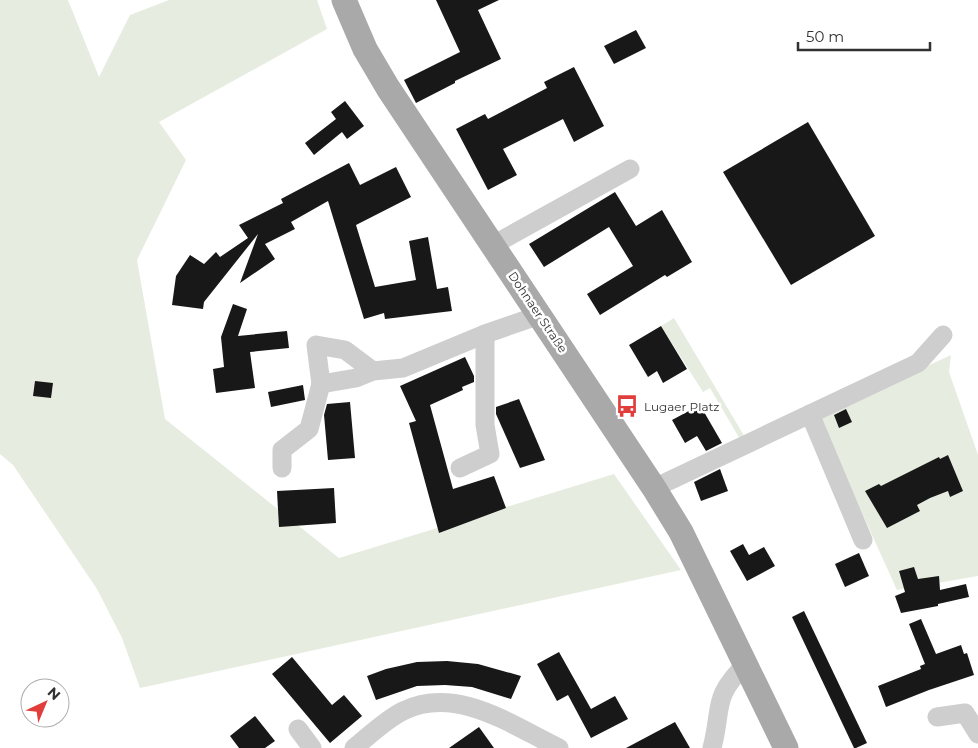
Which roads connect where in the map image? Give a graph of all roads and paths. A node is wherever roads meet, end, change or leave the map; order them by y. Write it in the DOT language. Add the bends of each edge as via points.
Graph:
graph roads {
  1 [pos="344,0"];
  2 [pos="630,169"];
  3 [pos="493,245"];
  4 [pos="540,315"];
  5 [pos="485,334"];
  6 [pos="943,335"];
  7 [pos="373,370"];
  8 [pos="321,384"];
  9 [pos="810,414"];
  10 [pos="282,468"];
  11 [pos="460,468"];
  12 [pos="654,488"];
  13 [pos="863,540"];
  14 [pos="747,664"];
  15 [pos="937,717"];
  16 [pos="298,729"];
  17 [pos="978,734"];
  18 [pos="312,748"];
  19 [pos="354,748"];
  20 [pos="558,748"];
  21 [pos="712,748"];
  22 [pos="786,748"];
  1 -- 3 [label="main road, Dohnaer Straße" via="365,49 388,88"];
  2 -- 3 [label="street"];
  3 -- 4 [label="main road, Dohnaer Straße"];
  4 -- 5 [label="street"];
  4 -- 12 [label="main road, Dohnaer Straße"];
  5 -- 7 [label="street" via="403,368"];
  5 -- 11 [label="street" via="485,425 490,454"];
  6 -- 9 [label="street" via="918,363"];
  7 -- 8 [label="street" via="356,378"];
  7 -- 8 [label="street" via="345,350 316,345"];
  8 -- 10 [label="street" via="309,429 282,450"];
  9 -- 12 [label="street"];
  9 -- 13 [label="street"];
  12 -- 14 [label="main road, Dohnaer Straße" via="681,532"];
  14 -- 21 [label="street" via="731,679 718,703"];
  14 -- 22 [label="main road, Dohnaer Straße"];
  15 -- 17 [label="street" via="965,712"];
  16 -- 18 [label="street"];
  19 -- 20 [label="street" via="403,711 420,705 451,703 476,708"];
}
